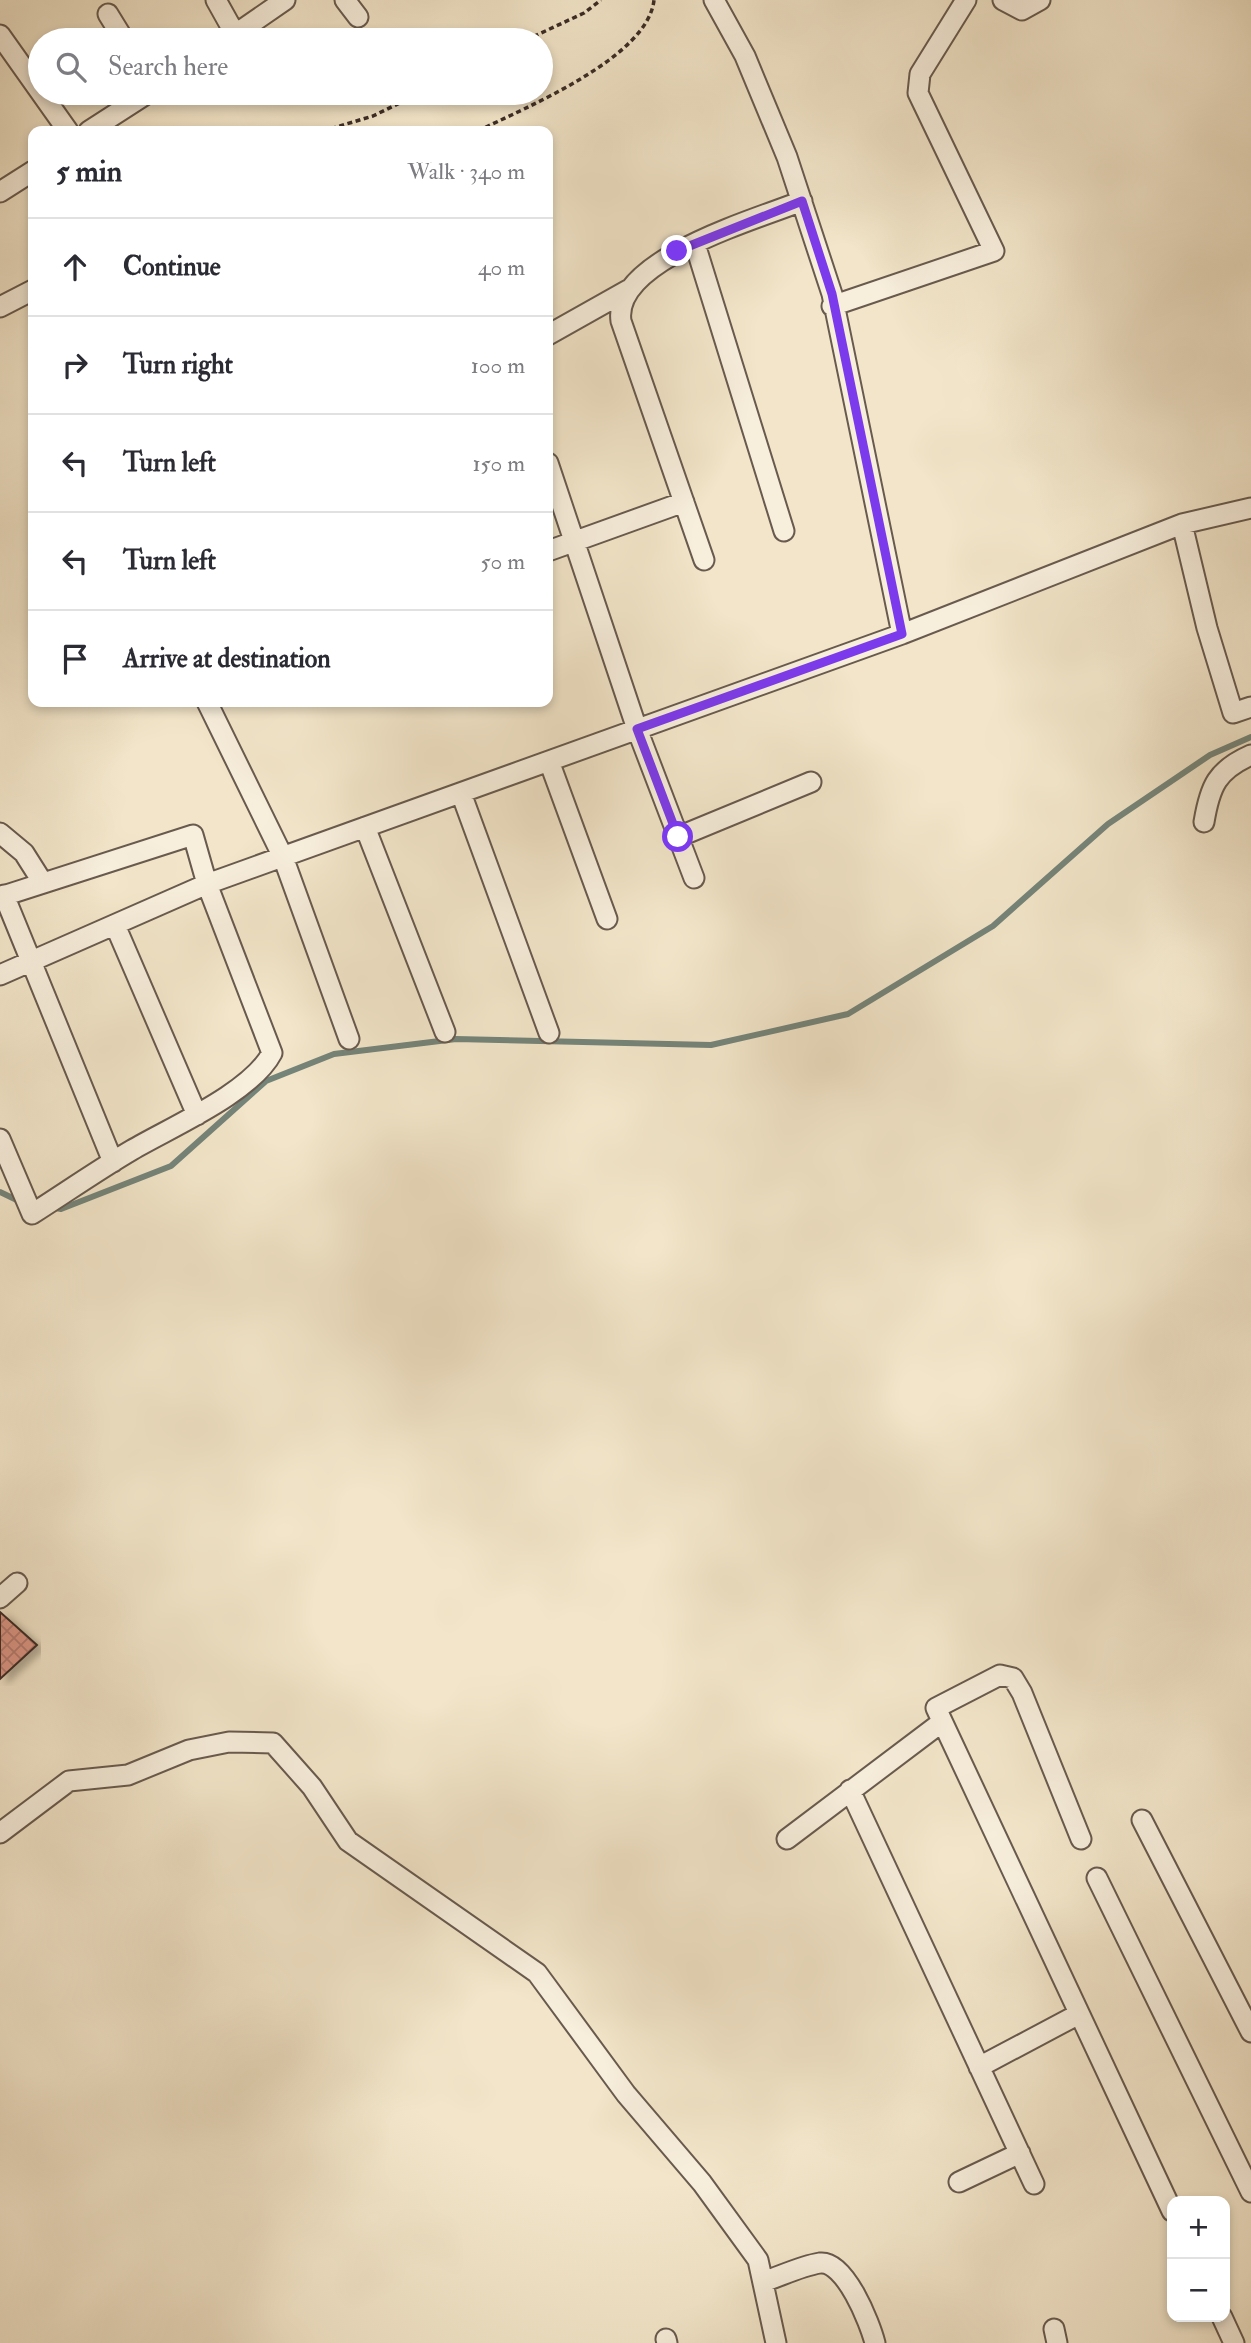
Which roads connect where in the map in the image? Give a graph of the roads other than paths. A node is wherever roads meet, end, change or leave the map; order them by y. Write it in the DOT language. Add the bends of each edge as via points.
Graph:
graph roads {
  1 [pos="215,0"];
  2 [pos="285,0"];
  3 [pos="345,0"];
  4 [pos="714,0"];
  5 [pos="966,0"];
  6 [pos="1003,0"];
  7 [pos="1040,0"];
  8 [pos="108,15"];
  9 [pos="358,16"];
  10 [pos="116,28"];
  11 [pos="227,28"];
  12 [pos="244,28"];
  13 [pos="3,46"];
  14 [pos="28,79"];
  15 [pos="48,105"];
  16 [pos="129,105"];
  17 [pos="64,126"];
  18 [pos="97,126"];
  19 [pos="28,174"];
  20 [pos="0,192"];
  21 [pos="802,201"];
  22 [pos="695,244"];
  23 [pos="629,289"];
  24 [pos="28,293"];
  25 [pos="832,306"];
  26 [pos="0,307"];
  27 [pos="553,332"];
  28 [pos="553,478"];
  29 [pos="684,502"];
  30 [pos="1251,508"];
  31 [pos="1182,524"];
  32 [pos="784,531"];
  33 [pos="574,542"];
  34 [pos="553,549"];
  35 [pos="704,560"];
  36 [pos="902,634"];
  37 [pos="209,707"];
  38 [pos="1251,707"];
  39 [pos="637,729"];
  40 [pos="1251,755"];
  41 [pos="549,761"];
  42 [pos="811,782"];
  43 [pos="461,793"];
  44 [pos="1204,822"];
  45 [pos="365,827"];
  46 [pos="0,833"];
  47 [pos="678,837"];
  48 [pos="283,857"];
  49 [pos="694,878"];
  50 [pos="43,883"];
  51 [pos="207,884"];
  52 [pos="2,896"];
  53 [pos="607,919"];
  54 [pos="115,925"];
  55 [pos="31,962"];
  56 [pos="0,975"];
  57 [pos="445,1032"];
  58 [pos="549,1033"];
  59 [pos="349,1039"];
  60 [pos="197,1115"];
  61 [pos="0,1139"];
  62 [pos="113,1162"];
  63 [pos="17,1583"];
  64 [pos="0,1598"];
  65 [pos="942,1722"];
  66 [pos="850,1790"];
  67 [pos="1142,1820"];
  68 [pos="0,1833"];
  69 [pos="787,1839"];
  70 [pos="1081,1839"];
  71 [pos="1097,1878"];
  72 [pos="1079,2014"];
  73 [pos="1251,2032"];
  74 [pos="979,2067"];
  75 [pos="1020,2153"];
  76 [pos="959,2182"];
  77 [pos="1249,2184"];
  78 [pos="1034,2185"];
  79 [pos="1167,2200"];
  80 [pos="763,2282"];
  81 [pos="1224,2322"];
  82 [pos="776,2343"];
  83 [pos="875,2343"];
  84 [pos="1234,2343"];
  1 -- 11 [label="street"];
  2 -- 12 [label="street"];
  3 -- 9 [label="street"];
  4 -- 21 [label="street" via="745,56"];
  5 -- 25 [label="street" via="920,74 918,93 994,251"];
  6 -- 7 [label="street" via="1022,10"];
  8 -- 10 [label="street"];
  13 -- 14 [label="street"];
  15 -- 17 [label="street"];
  16 -- 18 [label="street"];
  19 -- 20 [label="street"];
  21 -- 22 [label="street"];
  21 -- 25 [label="street"];
  22 -- 23 [label="street" via="666,259"];
  22 -- 32 [label="street"];
  23 -- 27 [label="street"];
  23 -- 29 [label="street" via="619,306 621,321"];
  24 -- 26 [label="street"];
  25 -- 36 [label="street"];
  28 -- 33 [label="street"];
  29 -- 33 [label="street"];
  29 -- 35 [label="street"];
  30 -- 31 [label="street"];
  31 -- 36 [label="street"];
  31 -- 38 [label="street" via="1233,713"];
  33 -- 34 [label="street"];
  33 -- 39 [label="street"];
  36 -- 39 [label="street"];
  37 -- 48 [label="street"];
  39 -- 41 [label="street"];
  39 -- 47 [label="street"];
  40 -- 44 [label="street" via="1229,765 1209,793"];
  41 -- 43 [label="street"];
  41 -- 53 [label="street"];
  42 -- 47 [label="street"];
  43 -- 45 [label="street"];
  43 -- 58 [label="street"];
  45 -- 48 [label="street"];
  45 -- 57 [label="street"];
  46 -- 50 [label="street" via="24,853"];
  47 -- 49 [label="street"];
  48 -- 51 [label="street"];
  48 -- 59 [label="street"];
  50 -- 51 [label="street" via="193,835"];
  50 -- 52 [label="street"];
  51 -- 54 [label="street"];
  51 -- 60 [label="street" via="272,1053 265,1067"];
  52 -- 55 [label="street"];
  54 -- 55 [label="street"];
  54 -- 60 [label="street"];
  55 -- 56 [label="street"];
  55 -- 62 [label="street"];
  60 -- 62 [label="street"];
  61 -- 62 [label="street" via="32,1214"];
  63 -- 64 [label="street"];
  65 -- 66 [label="street"];
  65 -- 70 [label="street" via="936,1708 1000,1675 1013,1678"];
  65 -- 72 [label="street"];
  66 -- 69 [label="street"];
  66 -- 74 [label="street"];
  67 -- 73 [label="street"];
  68 -- 80 [label="street" via="69,1781 128,1775 189,1750 229,1742 273,1743 312,1787 348,1841 537,1973 626,2094 702,2183 758,2260"];
  71 -- 77 [label="street"];
  72 -- 74 [label="street"];
  72 -- 79 [label="street"];
  74 -- 75 [label="street"];
  75 -- 76 [label="street"];
  75 -- 78 [label="street"];
  80 -- 82 [label="street"];
  80 -- 83 [label="street" via="822,2262 836,2267"];
  81 -- 84 [label="street"];
}
